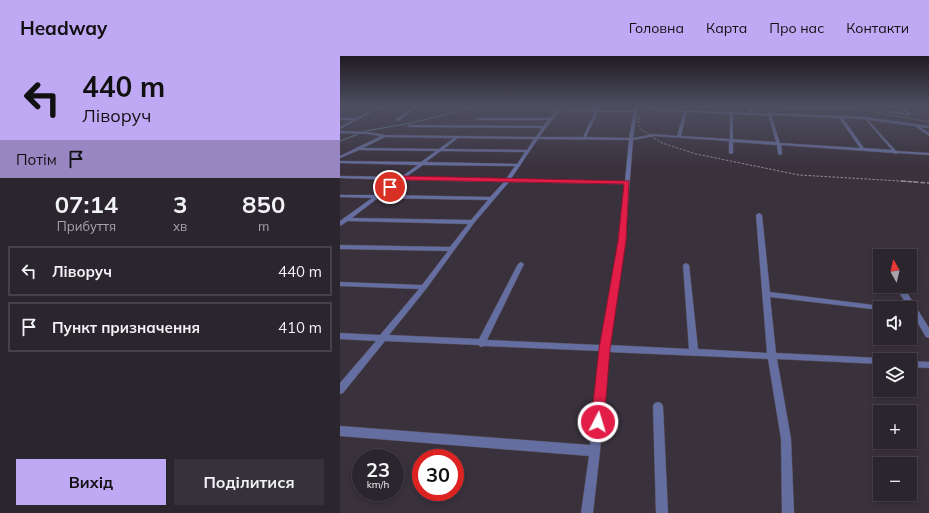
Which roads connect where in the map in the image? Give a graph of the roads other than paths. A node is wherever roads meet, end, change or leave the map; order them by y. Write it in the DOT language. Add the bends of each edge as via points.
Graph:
graph roads {
  1 [pos="544,127"];
  2 [pos="589,127"];
  3 [pos="633,127"];
  4 [pos="681,127"];
  5 [pos="732,127"];
  6 [pos="773,127"];
  7 [pos="847,127"];
  8 [pos="874,127"];
  9 [pos="920,127"];
  10 [pos="340,132"];
  11 [pos="929,135"];
  12 [pos="384,136"];
  13 [pos="679,136"];
  14 [pos="456,138"];
  15 [pos="536,139"];
  16 [pos="584,139"];
  17 [pos="631,139"];
  18 [pos="732,141"];
  19 [pos="779,145"];
  20 [pos="358,148"];
  21 [pos="439,150"];
  22 [pos="863,150"];
  23 [pos="528,151"];
  24 [pos="896,152"];
  25 [pos="731,153"];
  26 [pos="780,154"];
  27 [pos="929,154"];
  28 [pos="340,157"];
  29 [pos="340,162"];
  30 [pos="423,162"];
  31 [pos="518,165"];
  32 [pos="340,177"];
  33 [pos="403,178"];
  34 [pos="508,180"];
  35 [pos="627,182"];
  36 [pos="340,196"];
  37 [pos="378,196"];
  38 [pos="491,199"];
  39 [pos="759,215"];
  40 [pos="340,219"];
  41 [pos="347,219"];
  42 [pos="472,222"];
  43 [pos="340,224"];
  44 [pos="340,247"];
  45 [pos="453,249"];
  46 [pos="521,264"];
  47 [pos="686,265"];
  48 [pos="340,284"];
  49 [pos="424,287"];
  50 [pos="766,294"];
  51 [pos="873,307"];
  52 [pos="917,318"];
  53 [pos="929,335"];
  54 [pos="340,336"];
  55 [pos="382,338"];
  56 [pos="481,344"];
  57 [pos="604,349"];
  58 [pos="694,352"];
  59 [pos="772,356"];
  60 [pos="873,361"];
  61 [pos="917,364"];
  62 [pos="929,365"];
  63 [pos="340,390"];
  64 [pos="658,406"];
  65 [pos="340,431"];
  66 [pos="595,451"];
  67 [pos="587,513"];
  68 [pos="662,513"];
  69 [pos="788,513"];
  1 -- 15 [label="street"];
  2 -- 16 [label="street"];
  3 -- 17 [label="street"];
  4 -- 13 [label="street"];
  5 -- 18 [label="street"];
  6 -- 19 [label="street"];
  7 -- 22 [label="street"];
  8 -- 24 [label="street"];
  9 -- 11 [label="street"];
  10 -- 12 [label="street"];
  12 -- 14 [label="street"];
  12 -- 20 [label="street"];
  13 -- 17 [label="street" via="654,135"];
  13 -- 18 [label="street"];
  14 -- 15 [label="street"];
  14 -- 21 [label="street"];
  15 -- 16 [label="street"];
  15 -- 23 [label="street"];
  16 -- 17 [label="street"];
  17 -- 35 [label="street"];
  18 -- 19 [label="street"];
  18 -- 25 [label="street"];
  19 -- 22 [label="street"];
  19 -- 26 [label="street"];
  20 -- 21 [label="street"];
  20 -- 28 [label="street"];
  21 -- 23 [label="street"];
  21 -- 30 [label="street"];
  22 -- 24 [label="street"];
  23 -- 31 [label="street"];
  24 -- 27 [label="street"];
  29 -- 30 [label="street"];
  30 -- 31 [label="street"];
  30 -- 33 [label="street"];
  31 -- 34 [label="street"];
  32 -- 33 [label="street"];
  33 -- 34 [label="street"];
  33 -- 37 [label="street"];
  34 -- 35 [label="street"];
  34 -- 38 [label="street"];
  35 -- 57 [label="street" via="622,241"];
  36 -- 37 [label="street"];
  37 -- 38 [label="street"];
  37 -- 41 [label="street"];
  38 -- 42 [label="street"];
  39 -- 50 [label="street"];
  40 -- 41 [label="street"];
  41 -- 42 [label="street"];
  41 -- 43 [label="street"];
  42 -- 45 [label="street"];
  44 -- 45 [label="street"];
  45 -- 49 [label="street"];
  46 -- 56 [label="street"];
  47 -- 58 [label="street"];
  48 -- 49 [label="street"];
  49 -- 55 [label="street"];
  50 -- 51 [label="street"];
  50 -- 59 [label="street"];
  52 -- 53 [label="street"];
  54 -- 55 [label="street"];
  55 -- 56 [label="street"];
  55 -- 63 [label="street"];
  56 -- 57 [label="street"];
  57 -- 58 [label="street"];
  57 -- 66 [label="street"];
  58 -- 59 [label="street"];
  59 -- 60 [label="street"];
  59 -- 69 [label="street" via="786,439"];
  61 -- 62 [label="street"];
  64 -- 68 [label="street"];
  65 -- 66 [label="street"];
  66 -- 67 [label="street"];
}
